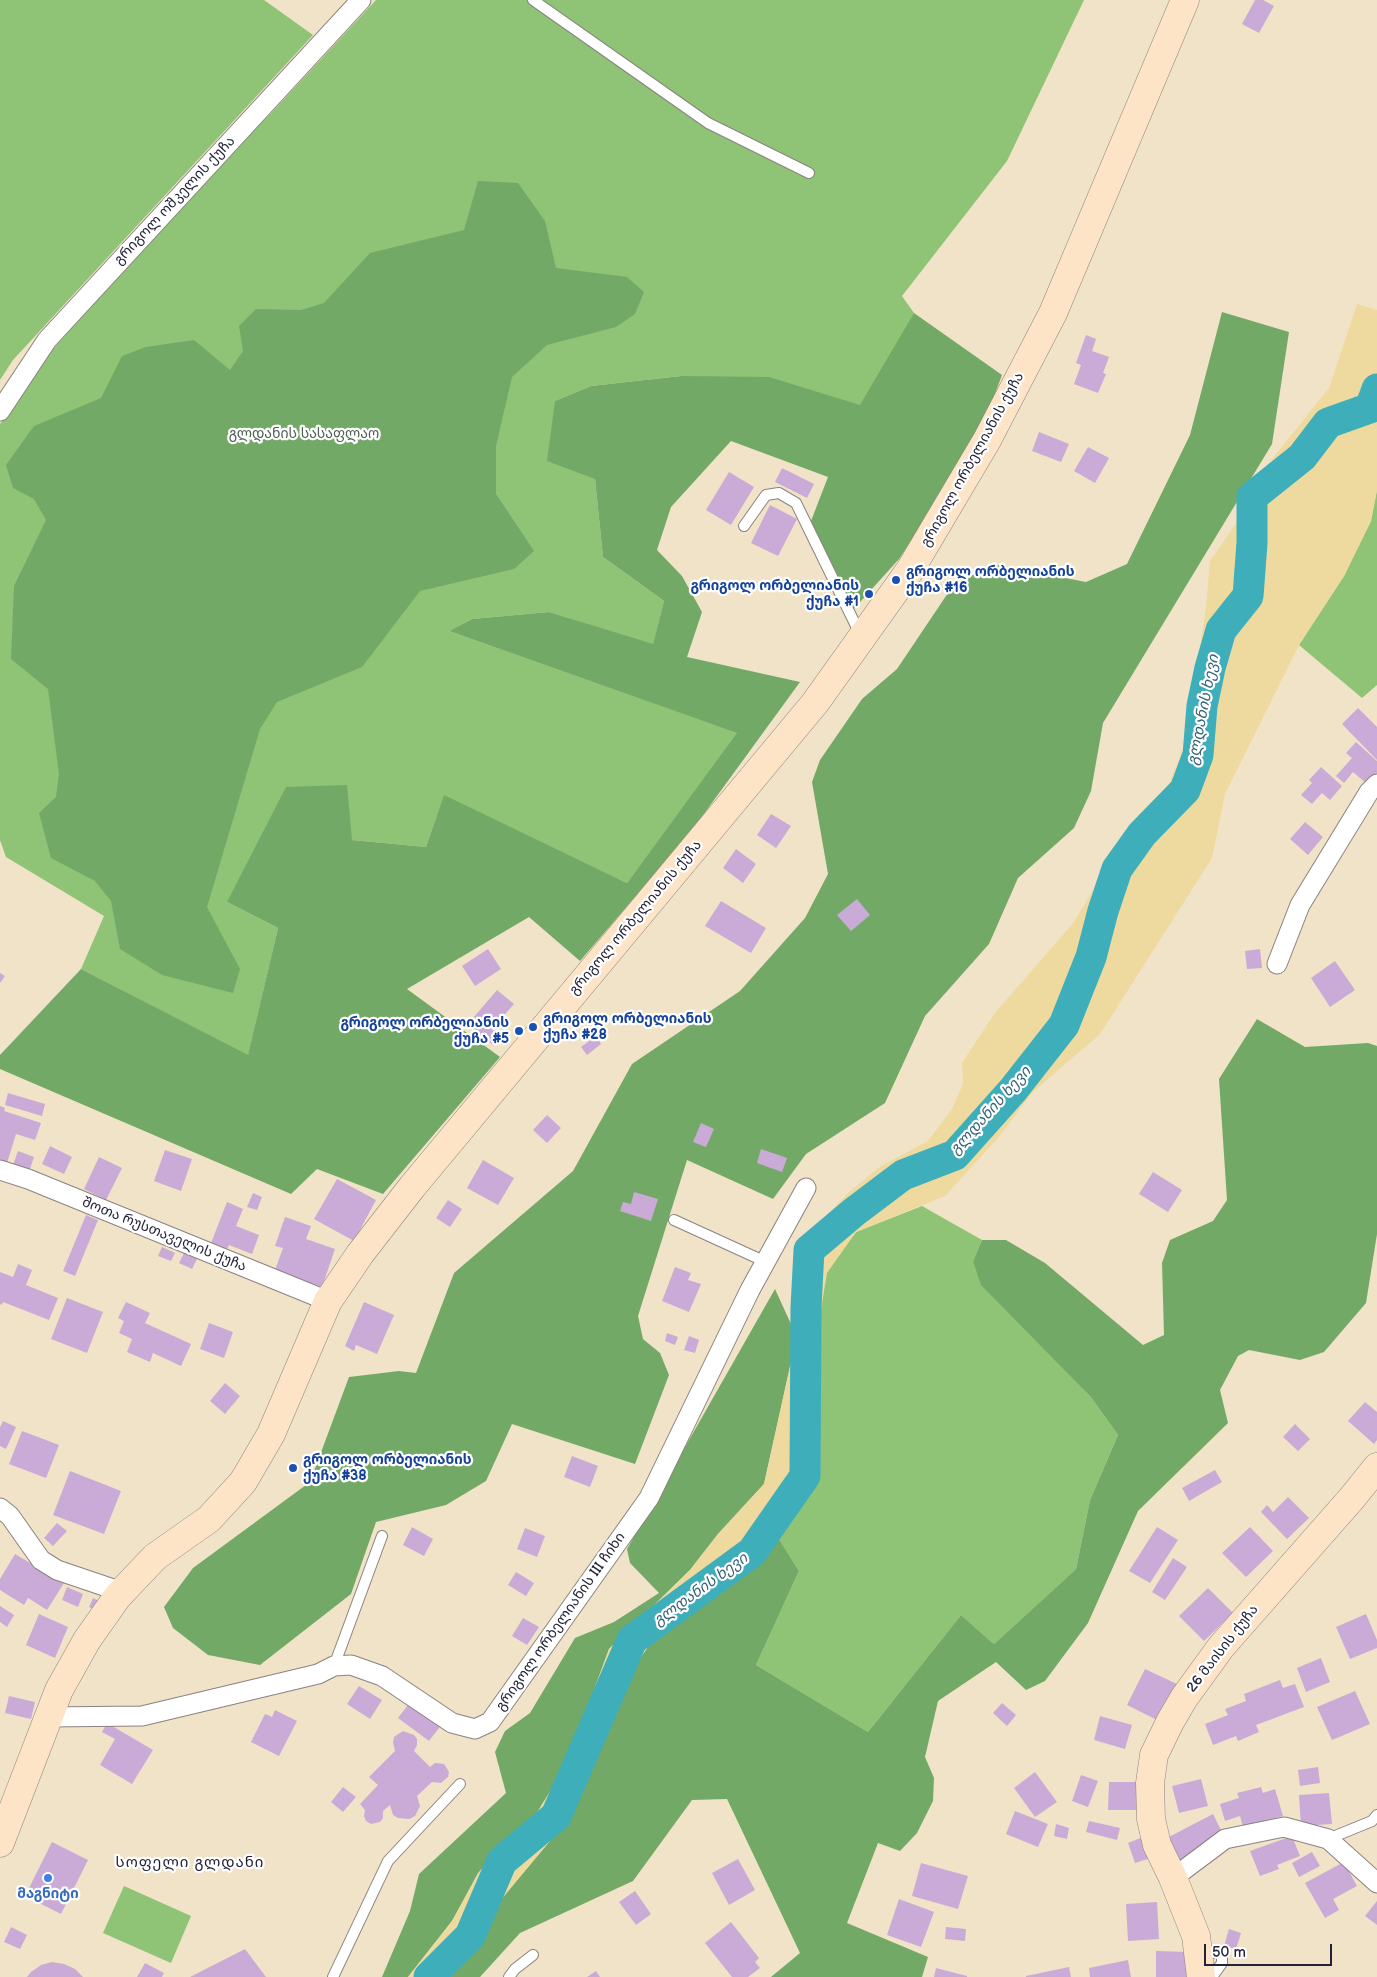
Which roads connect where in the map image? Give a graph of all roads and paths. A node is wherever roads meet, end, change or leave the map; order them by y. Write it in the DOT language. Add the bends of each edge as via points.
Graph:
graph roads {
  1 [pos="361,0"];
  2 [pos="533,0"];
  3 [pos="1185,0"];
  4 [pos="809,173"];
  5 [pos="0,411"];
  6 [pos="744,526"];
  7 [pos="862,637"];
  8 [pos="1377,784"];
  9 [pos="1277,964"];
  10 [pos="0,1170"];
  11 [pos="806,1188"];
  12 [pos="674,1220"];
  13 [pos="766,1262"];
  14 [pos="328,1301"];
  15 [pos="1377,1467"];
  16 [pos="0,1508"];
  17 [pos="382,1536"];
  18 [pos="122,1592"];
  19 [pos="334,1666"];
  20 [pos="48,1717"];
  21 [pos="460,1784"];
  22 [pos="1377,1815"];
  23 [pos="1328,1839"];
  24 [pos="0,1843"];
  25 [pos="1173,1878"];
  26 [pos="1377,1883"];
  27 [pos="533,1955"];
  28 [pos="1200,1965"];
  29 [pos="333,1977"];
  30 [pos="509,1977"];
  31 [pos="1212,1977"];
  1 -- 5 [label="street, გრიგოლ ოშკელის ქუჩა" via="47,340"];
  2 -- 4 [label="lane" via="708,123"];
  3 -- 7 [label="main road, გრიგოლ ორბელიანის ქუჩა" via="1053,313 988,440 910,570"];
  6 -- 7 [label="lane" via="766,495 780,493 796,503"];
  7 -- 14 [label="main road, გრიგოლ ორბელიანის ქუჩა" via="815,703 412,1187"];
  8 -- 9 [label="street" via="1300,905"];
  10 -- 14 [label="street, შოთა რუსთაველის ქუჩა"];
  11 -- 13 [label="street, გრიგოლ ორბელიანის III ჩიხი"];
  12 -- 13 [label="lane"];
  13 -- 19 [label="street, გრიგოლ ორბელიანის III ჩიხი" via="649,1498 490,1722 475,1730 452,1723 382,1676 351,1665"];
  14 -- 18 [label="main road, გრიგოლ ორბელიანის ქუჩა" via="271,1434 243,1482 209,1519 155,1558"];
  15 -- 25 [label="main road, 26 მაისის ქუჩა" via="1221,1647 1184,1698 1160,1740 1150,1770 1149,1798 1157,1845"];
  16 -- 18 [label="street" via="10,1516 41,1560 57,1570"];
  17 -- 19 [label="lane"];
  18 -- 20 [label="main road, გრიგოლ ორბელიანის ქუჩა" via="87,1640"];
  19 -- 20 [label="street, გრიგოლ ორბელიანის III ჩიხი" via="318,1674 142,1716"];
  20 -- 24 [label="main road, გრიგოლ ორბელიანის ქუჩა"];
  21 -- 29 [label="lane" via="388,1861"];
  22 -- 23 [label="lane" via="1372,1821"];
  23 -- 25 [label="street" via="1284,1827 1225,1839"];
  23 -- 26 [label="street"];
  25 -- 28 [label="main road, 26 მაისის ქუჩა" via="1192,1923"];
  27 -- 30 [label="lane"];
  28 -- 31 [label="lane" via="1222,1953 1222,1963"];
}
